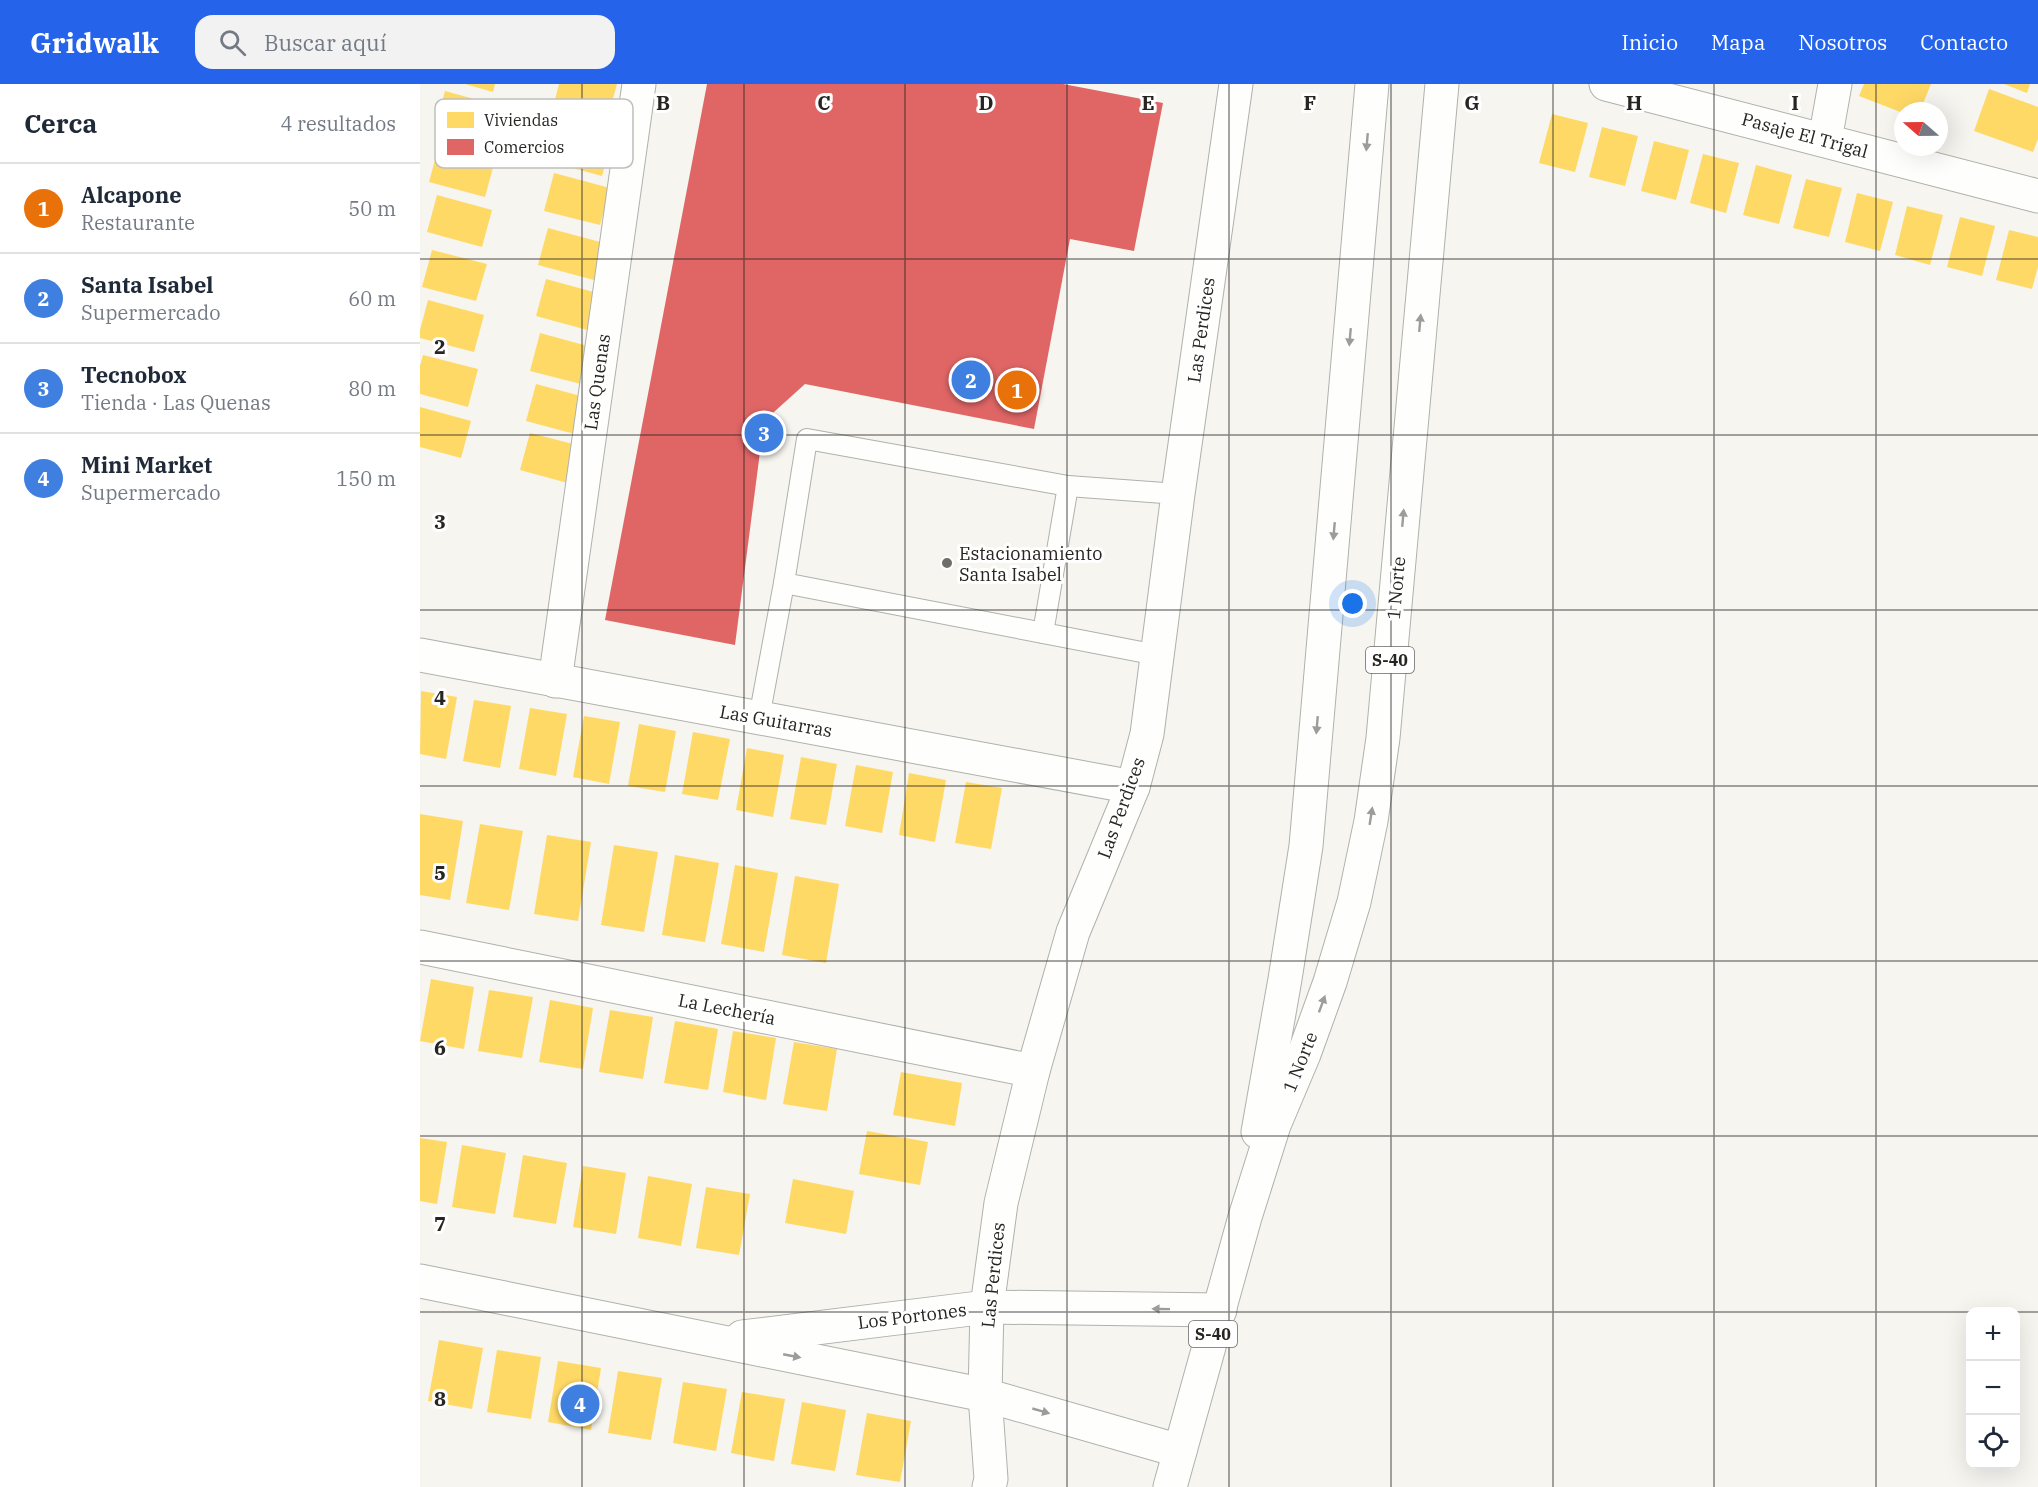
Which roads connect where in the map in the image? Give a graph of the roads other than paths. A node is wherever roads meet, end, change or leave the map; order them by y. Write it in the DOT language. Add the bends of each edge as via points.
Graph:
graph roads {
  1 [pos="639,84"];
  2 [pos="1236,84"];
  3 [pos="1372,84"];
  4 [pos="1442,84"];
  5 [pos="1606,84"];
  6 [pos="1835,84"];
  7 [pos="633,127"];
  8 [pos="1825,140"];
  9 [pos="627,168"];
  10 [pos="2038,196"];
  11 [pos="1068,486"];
  12 [pos="1178,494"];
  13 [pos="784,583"];
  14 [pos="1043,633"];
  15 [pos="1157,655"];
  16 [pos="420,656"];
  17 [pos="555,681"];
  18 [pos="759,718"];
  19 [pos="1133,787"];
  20 [pos="420,947"];
  21 [pos="1033,1071"];
  22 [pos="1245,1217"];
  23 [pos="420,1281"];
  24 [pos="987,1307"];
  25 [pos="1220,1310"];
  26 [pos="714,1340"];
  27 [pos="985,1395"];
  28 [pos="1180,1451"];
  29 [pos="989,1487"];
  30 [pos="1170,1487"];
  1 -- 7 [label="street, Las Quenas"];
  2 -- 12 [label="street, Las Perdices"];
  3 -- 22 [label="street, 1 Norte / S-40, one-way" via="1306,846"];
  22 -- 4 [label="street, 1 Norte / S-40, one-way" via="1274,1125 1330,982 1354,902 1371,821 1383,738"];
  5 -- 8 [label="street, Pasaje El Trigal"];
  6 -- 8 [label="street"];
  8 -- 10 [label="street, Pasaje El Trigal"];
  9 -- 17 [label="street, Las Quenas"];
  11 -- 12 [label="lane"];
  11 -- 13 [label="lane" via="807,439"];
  11 -- 14 [label="lane"];
  12 -- 15 [label="street, Las Perdices"];
  13 -- 14 [label="lane"];
  13 -- 18 [label="lane"];
  14 -- 15 [label="lane"];
  15 -- 19 [label="street, Las Perdices" via="1147,734"];
  16 -- 17 [label="street, Las Guitarras"];
  17 -- 18 [label="street, Las Guitarras"];
  18 -- 19 [label="street, Las Guitarras"];
  19 -- 21 [label="street, Las Perdices" via="1073,932"];
  20 -- 21 [label="street, La Lechería"];
  21 -- 24 [label="street, Las Perdices" via="1001,1203"];
  22 -- 25 [label="street, 1 Norte / S-40"];
  23 -- 26 [label="street, Los Portones"];
  25 -- 24 [label="street, Los Portones, one-way"];
  24 -- 26 [label="street, Los Portones"];
  24 -- 27 [label="street, Las Perdices"];
  25 -- 28 [label="street, 1 Norte / S-40"];
  26 -- 27 [label="street, Los Portones, one-way"];
  27 -- 28 [label="street, Los Portones, one-way"];
  27 -- 29 [label="street, Las Perdices"];
  28 -- 30 [label="street, 1 Norte / S-40"];
}
